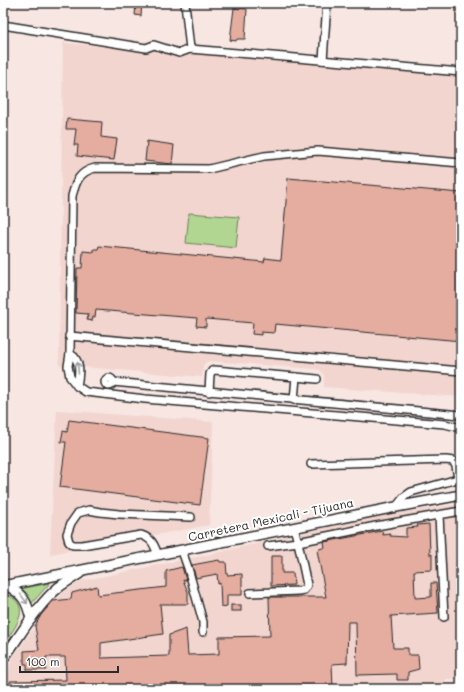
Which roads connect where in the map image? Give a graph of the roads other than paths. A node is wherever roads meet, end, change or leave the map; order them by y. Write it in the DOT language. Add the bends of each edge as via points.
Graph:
graph roads {
  1 [pos="186,3"];
  2 [pos="328,3"];
  3 [pos="3,25"];
  4 [pos="190,49"];
  5 [pos="323,60"];
  6 [pos="461,72"];
  7 [pos="461,163"];
  8 [pos="69,336"];
  9 [pos="70,354"];
  10 [pos="461,371"];
  11 [pos="296,377"];
  12 [pos="317,379"];
  13 [pos="113,382"];
  14 [pos="77,386"];
  15 [pos="209,392"];
  16 [pos="294,400"];
  17 [pos="461,415"];
  18 [pos="461,428"];
  19 [pos="311,464"];
  20 [pos="459,478"];
  21 [pos="461,495"];
  22 [pos="396,507"];
  23 [pos="461,511"];
  24 [pos="373,512"];
  25 [pos="439,515"];
  26 [pos="191,517"];
  27 [pos="376,526"];
  28 [pos="294,528"];
  29 [pos="298,542"];
  30 [pos="268,546"];
  31 [pos="182,551"];
  32 [pos="158,555"];
  33 [pos="86,570"];
  34 [pos="5,586"];
  35 [pos="250,593"];
  36 [pos="444,617"];
  37 [pos="31,619"];
  38 [pos="203,632"];
  39 [pos="3,659"];
  1 -- 4 [label="lane"];
  2 -- 5 [label="lane"];
  3 -- 4 [label="lane" via="146,48 154,45 178,53"];
  4 -- 5 [label="lane"];
  5 -- 6 [label="lane"];
  7 -- 8 [label="lane" via="318,151 264,156 209,169 95,168 86,171 75,184 72,196"];
  8 -- 9 [label="lane"];
  8 -- 10 [label="lane"];
  9 -- 14 [label="lane" via="68,371"];
  14 -- 9 [label="lane, one-way" via="78,361"];
  11 -- 12 [label="lane"];
  11 -- 15 [label="lane" via="214,370 210,374"];
  11 -- 16 [label="lane"];
  13 -- 15 [label="lane"];
  14 -- 18 [label="lane" via="86,392 111,395 445,424"];
  15 -- 16 [label="lane"];
  16 -- 17 [label="lane"];
  19 -- 20 [label="lane" via="446,460 453,461"];
  20 -- 22 [label="lane" via="411,492"];
  21 -- 22 [label="main road, Carretera Mexicali - Tijuana"];
  22 -- 24 [label="main road, Carretera Mexicali - Tijuana"];
  23 -- 25 [label="lane"];
  24 -- 27 [label="lane"];
  24 -- 28 [label="main road, Carretera Mexicali - Tijuana"];
  25 -- 27 [label="lane"];
  25 -- 36 [label="lane"];
  26 -- 32 [label="lane" via="89,510 78,513 67,534 69,542 73,545 141,535 148,537"];
  27 -- 29 [label="lane"];
  28 -- 29 [label="lane"];
  28 -- 31 [label="main road, Carretera Mexicali - Tijuana"];
  29 -- 30 [label="lane"];
  29 -- 35 [label="lane" via="307,585 304,590"];
  31 -- 32 [label="main road, Carretera Mexicali - Tijuana"];
  31 -- 38 [label="lane" via="203,622"];
  32 -- 33 [label="main road, Carretera Mexicali - Tijuana"];
  33 -- 34 [label="main road, Carretera Mexicali - Tijuana"];
  33 -- 37 [label="main road, Carretera Mexicali - Tijuana" via="50,596"];
  34 -- 37 [label="main road, one-way" via="19,593 28,604"];
  37 -- 39 [label="main road, Carretera Mexicali - Tijuana"];
}
